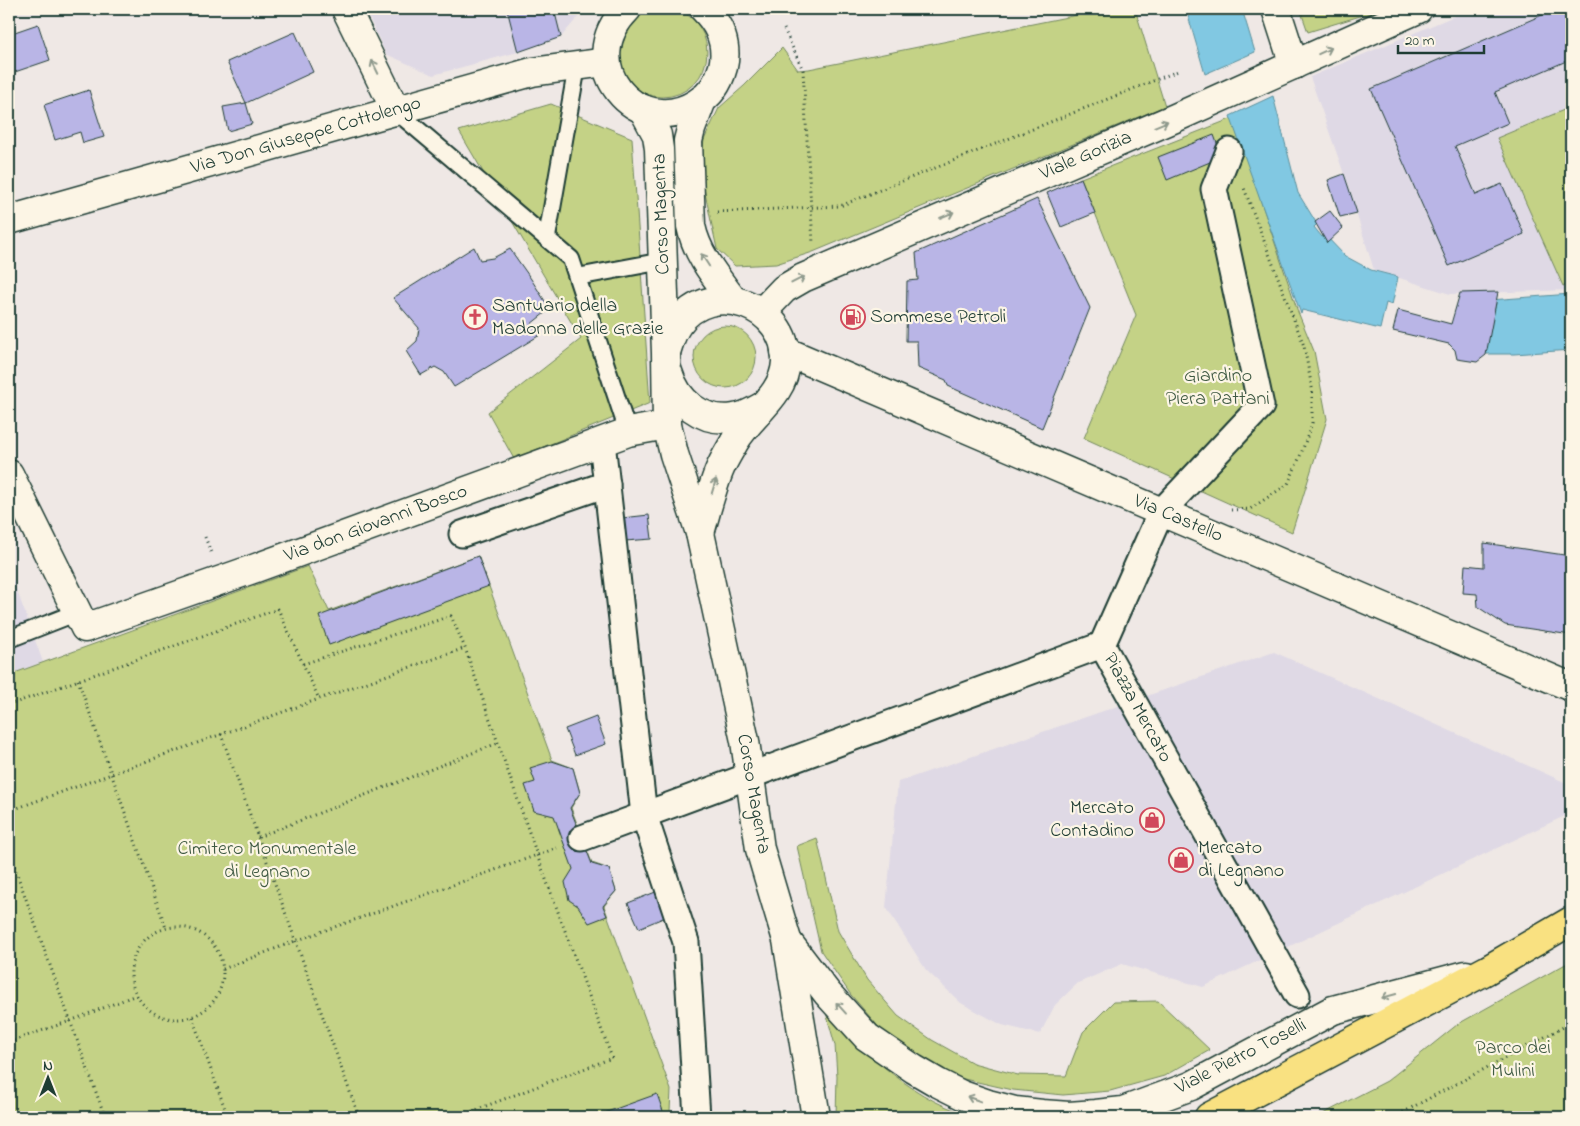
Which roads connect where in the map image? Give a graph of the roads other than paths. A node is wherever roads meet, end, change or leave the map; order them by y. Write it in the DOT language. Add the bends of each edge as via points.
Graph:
graph roads {
  1 [pos="346,9"];
  2 [pos="704,9"];
  3 [pos="1276,9"];
  4 [pos="1418,9"];
  5 [pos="619,13"];
  6 [pos="606,62"];
  7 [pos="1294,65"];
  8 [pos="577,66"];
  9 [pos="702,100"];
  10 [pos="643,109"];
  11 [pos="396,111"];
  12 [pos="1229,151"];
  13 [pos="9,220"];
  14 [pos="547,237"];
  15 [pos="663,261"];
  16 [pos="577,277"];
  17 [pos="733,300"];
  18 [pos="762,312"];
  19 [pos="785,351"];
  20 [pos="667,360"];
  21 [pos="763,406"];
  22 [pos="667,425"];
  23 [pos="628,432"];
  24 [pos="602,442"];
  25 [pos="9,474"];
  26 [pos="606,484"];
  27 [pos="1161,512"];
  28 [pos="700,533"];
  29 [pos="462,534"];
  30 [pos="82,620"];
  31 [pos="9,639"];
  32 [pos="1102,645"];
  33 [pos="1571,687"];
  34 [pos="749,776"];
  35 [pos="644,815"];
  36 [pos="574,842"];
  37 [pos="1571,921"];
  38 [pos="787,940"];
  39 [pos="1487,970"];
  40 [pos="1297,994"];
  41 [pos="806,1056"];
  42 [pos="697,1117"];
  43 [pos="806,1117"];
  44 [pos="816,1117"];
  45 [pos="1209,1117"];
  11 -- 1 [label="street, one-way"];
  2 -- 9 [label="street, Corso Magenta" via="720,30 724,60 721,76"];
  3 -- 7 [label="street"];
  7 -- 4 [label="street, Viale Gorizia, one-way"];
  5 -- 6 [label="street, Corso Magenta" via="606,47"];
  6 -- 8 [label="street, Via Don Giuseppe Cottolengo"];
  6 -- 10 [label="street, Corso Magenta" via="618,91"];
  18 -- 7 [label="street, Viale Gorizia, one-way" via="793,282"];
  8 -- 11 [label="street, Via Don Giuseppe Cottolengo" via="532,72"];
  8 -- 14 [label="lane"];
  9 -- 10 [label="street, Corso Magenta" via="674,113"];
  17 -- 9 [label="street, Corso Magenta, one-way" via="700,254 693,236 688,141"];
  10 -- 15 [label="street, Corso Magenta" via="659,142"];
  11 -- 13 [label="street, Via Don Giuseppe Cottolengo"];
  11 -- 14 [label="lane"];
  12 -- 27 [label="street" via="1214,190 1261,406"];
  14 -- 16 [label="lane" via="571,259"];
  15 -- 16 [label="lane"];
  15 -- 20 [label="street, Corso Magenta"];
  16 -- 23 [label="lane"];
  17 -- 18 [label="street, Corso Magenta"];
  17 -- 20 [label="street, Corso Magenta" via="702,304 689,313 670,338"];
  18 -- 19 [label="street, Corso Magenta" via="773,322"];
  19 -- 21 [label="street, Corso Magenta" via="782,381"];
  19 -- 27 [label="street, Via Castello"];
  20 -- 21 [label="street, Corso Magenta" via="671,383 679,397 704,415 719,419 735,418"];
  20 -- 22 [label="street, Corso Magenta"];
  28 -- 21 [label="street, Corso Magenta, one-way" via="719,470 736,439"];
  22 -- 23 [label="street, Via don Giovanni Bosco"];
  22 -- 28 [label="street, Corso Magenta"];
  23 -- 24 [label="street, Via don Giovanni Bosco"];
  24 -- 26 [label="street"];
  24 -- 30 [label="street, Via don Giovanni Bosco" via="275,561"];
  25 -- 30 [label="street"];
  26 -- 29 [label="street"];
  26 -- 35 [label="street"];
  27 -- 32 [label="street"];
  27 -- 33 [label="street, Via Castello"];
  28 -- 34 [label="street, Corso Magenta"];
  30 -- 31 [label="lane"];
  32 -- 34 [label="street, Piazza Mercato"];
  32 -- 40 [label="street, Piazza Mercato"];
  34 -- 35 [label="street, Piazza Mercato"];
  34 -- 38 [label="street, Corso Magenta" via="760,849"];
  35 -- 36 [label="street, Piazza Mercato"];
  35 -- 42 [label="street" via="686,942"];
  37 -- 39 [label="main road, Viale Pietro Toselli"];
  39 -- 38 [label="street, Viale Pietro Toselli, one-way" via="1333,1010 1191,1086 1123,1111 1069,1116 1015,1111 988,1104 946,1087 914,1069 868,1037 827,993"];
  38 -- 41 [label="street, Corso Magenta"];
  39 -- 45 [label="main road, Viale Pietro Toselli"];
  41 -- 43 [label="street, Corso Magenta"];
  41 -- 44 [label="street, Corso Magenta"];
}
